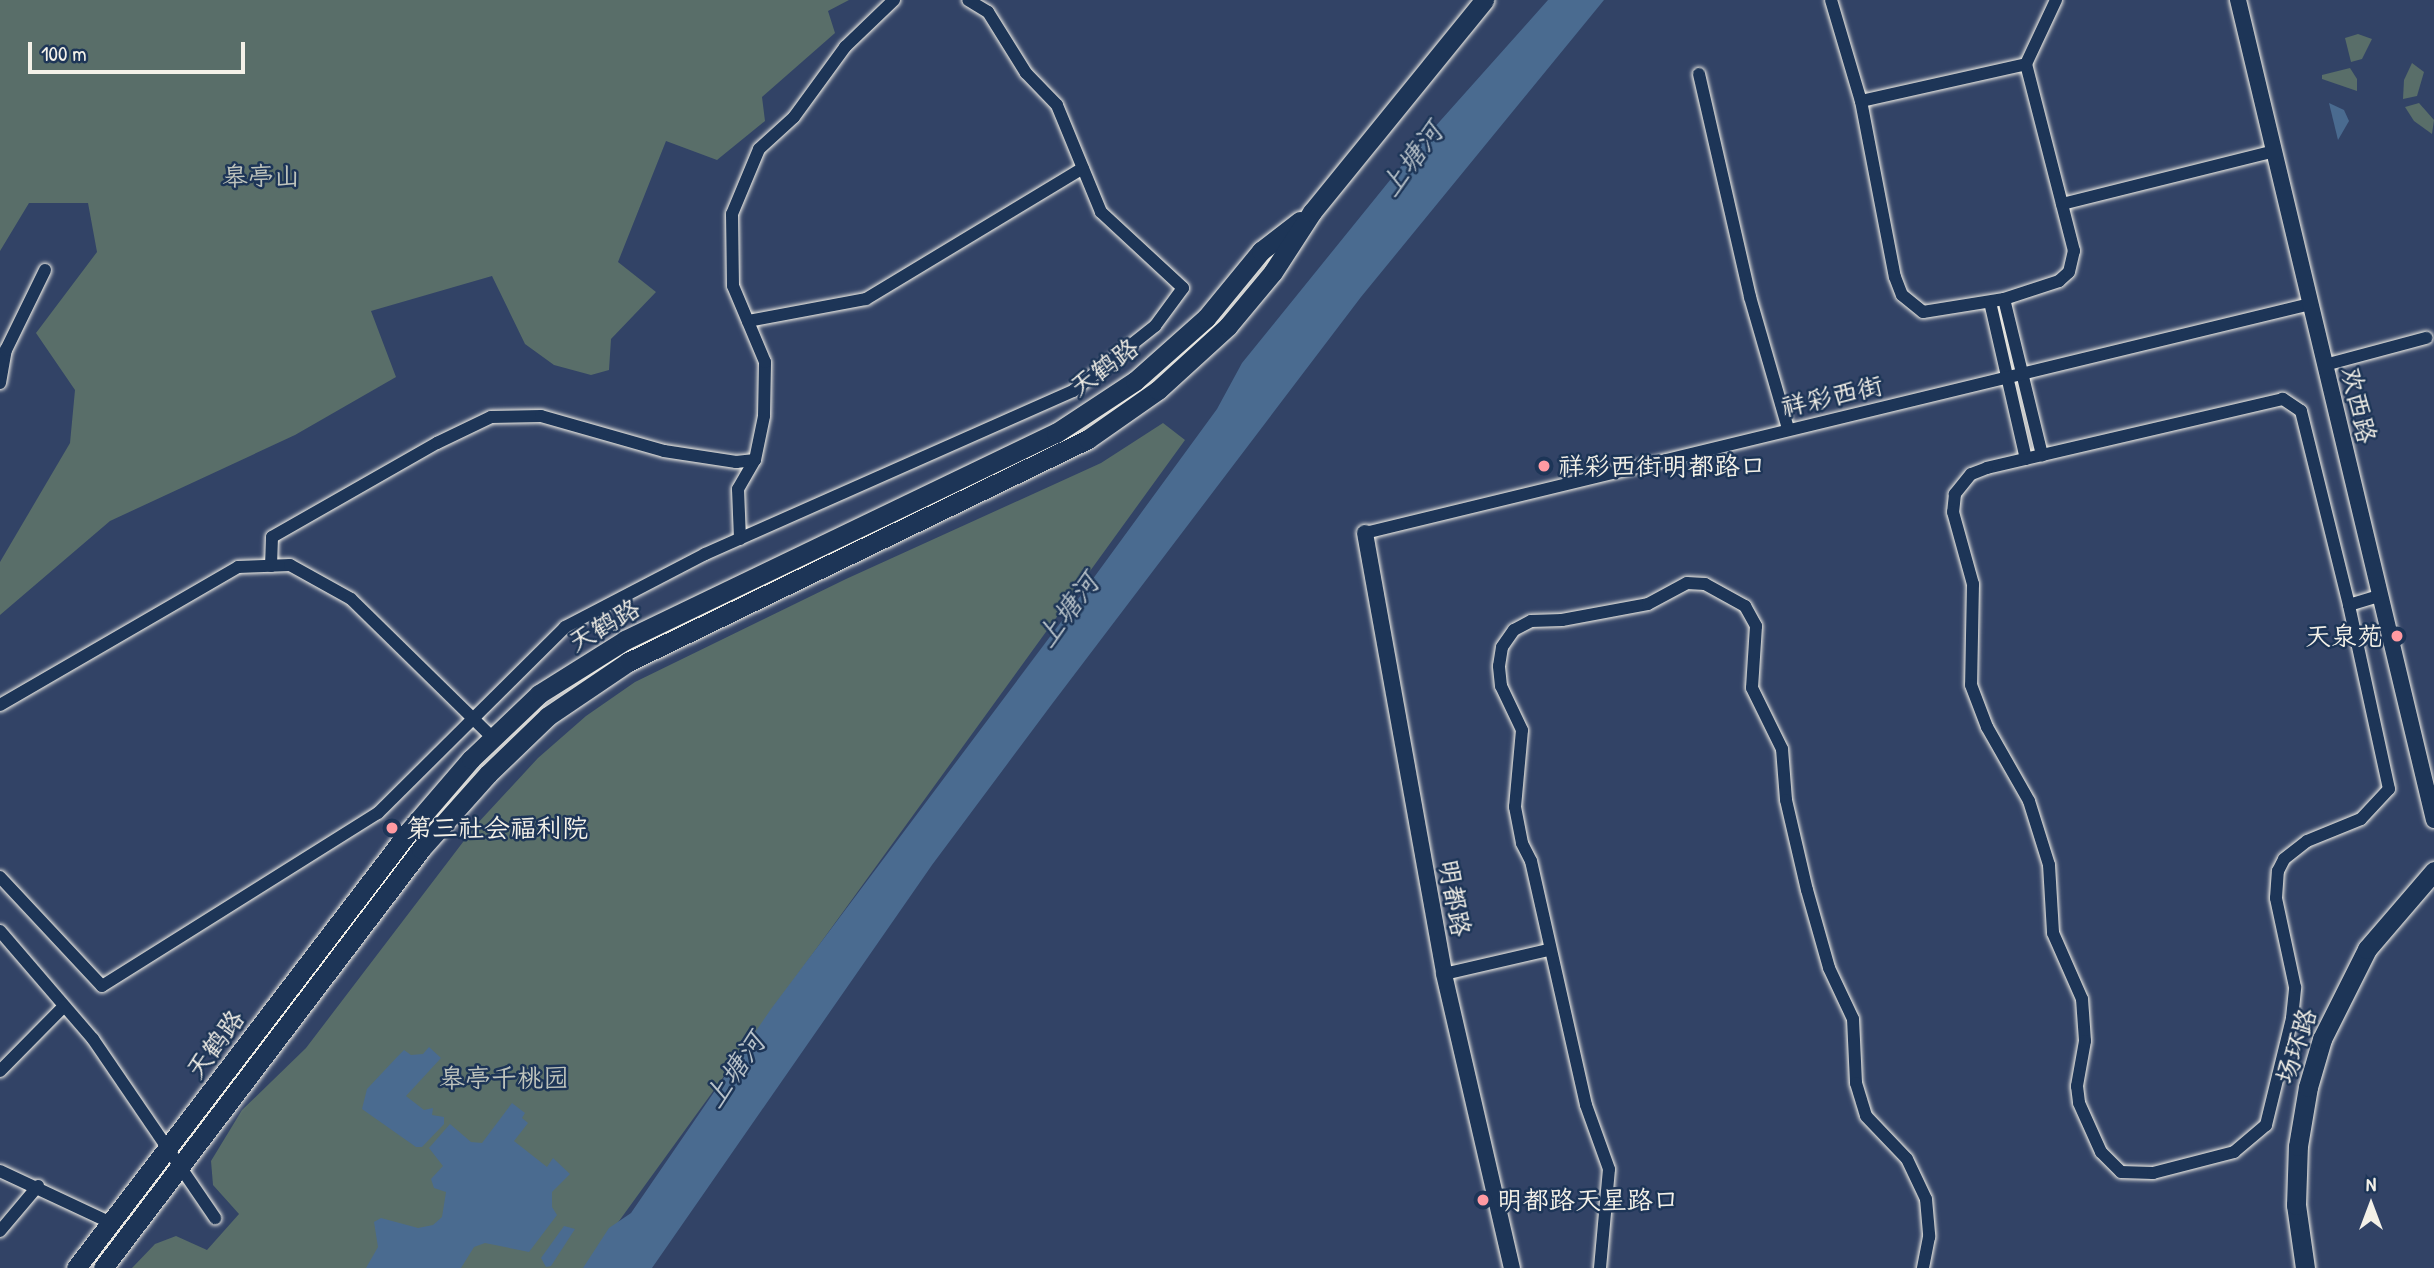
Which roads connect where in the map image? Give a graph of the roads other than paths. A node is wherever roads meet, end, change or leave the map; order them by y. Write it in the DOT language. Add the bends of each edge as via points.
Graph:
graph roads {
  1 [pos="894,0"];
  2 [pos="968,0"];
  3 [pos="1484,0"];
  4 [pos="1831,0"];
  5 [pos="2056,0"];
  6 [pos="2238,0"];
  7 [pos="2026,64"];
  8 [pos="1699,74"];
  9 [pos="1861,101"];
  10 [pos="2274,151"];
  11 [pos="1083,168"];
  12 [pos="2062,204"];
  13 [pos="1312,212"];
  14 [pos="45,270"];
  15 [pos="2004,299"];
  16 [pos="1990,302"];
  17 [pos="2310,304"];
  18 [pos="748,321"];
  19 [pos="2426,338"];
  20 [pos="2325,365"];
  21 [pos="2022,374"];
  22 [pos="2007,378"];
  23 [pos="0,383"];
  24 [pos="1787,429"];
  25 [pos="2042,455"];
  26 [pos="2026,459"];
  27 [pos="755,460"];
  28 [pos="1364,533"];
  29 [pos="740,539"];
  30 [pos="271,566"];
  31 [pos="2379,596"];
  32 [pos="2348,605"];
  33 [pos="0,705"];
  34 [pos="472,718"];
  35 [pos="493,738"];
  36 [pos="2434,820"];
  37 [pos="2434,871"];
  38 [pos="0,877"];
  39 [pos="0,931"];
  40 [pos="5,947"];
  41 [pos="1548,950"];
  42 [pos="1444,974"];
  43 [pos="64,1006"];
  44 [pos="0,1071"];
  45 [pos="167,1149"];
  46 [pos="178,1170"];
  47 [pos="0,1171"];
  48 [pos="38,1186"];
  49 [pos="215,1218"];
  50 [pos="111,1223"];
  51 [pos="0,1231"];
  52 [pos="76,1268"];
  53 [pos="103,1268"];
  54 [pos="1512,1268"];
  55 [pos="1600,1268"];
  56 [pos="1923,1268"];
  57 [pos="2305,1268"];
  1 -- 18 [label="street" via="845,47 794,117 759,149 732,214 733,286"];
  2 -- 11 [label="street" via="988,12 1026,72 1057,105"];
  3 -- 13 [label="main road, 天鹤路"];
  4 -- 9 [label="street"];
  5 -- 7 [label="street"];
  6 -- 10 [label="street, 欢西路"];
  7 -- 9 [label="street"];
  7 -- 12 [label="street"];
  8 -- 24 [label="street" via="1750,297"];
  9 -- 16 [label="street" via="1902,295 1923,312"];
  10 -- 12 [label="street"];
  10 -- 17 [label="street, 欢西路"];
  11 -- 18 [label="street" via="866,299"];
  11 -- 29 [label="street" via="1101,212 1183,288 1155,326 1073,391"];
  12 -- 15 [label="street" via="2074,251 2069,272 2059,281"];
  13 -- 35 [label="main road, 天鹤路" via="1261,251 1206,318 1135,381 1056,433 625,639 539,694"];
  13 -- 46 [label="main road, 天鹤路" via="1273,272 1228,326 1158,390 1088,439 628,662 548,716 421,849"];
  14 -- 23 [label="street" via="6,350"];
  15 -- 16 [label="street"];
  15 -- 21 [label="street"];
  16 -- 22 [label="street"];
  17 -- 20 [label="street, 欢西路"];
  17 -- 21 [label="street, 祥彩西街"];
  18 -- 27 [label="street" via="765,362 764,416"];
  19 -- 20 [label="street"];
  20 -- 31 [label="street, 欢西路"];
  21 -- 22 [label="street, 祥彩西街"];
  21 -- 25 [label="street"];
  22 -- 24 [label="street, 祥彩西街"];
  22 -- 26 [label="street"];
  24 -- 28 [label="street, 祥彩西街"];
  25 -- 26 [label="street"];
  25 -- 32 [label="street" via="2271,399 2293,404 2301,411"];
  26 -- 32 [label="street" via="1971,474 1955,494 1953,512 1973,584 1969,674 1987,727 2029,801 2049,865 2053,933 2074,978 2085,1017 2079,1103 2101,1152 2121,1172 2153,1173 2234,1152 2266,1125 2295,987 2276,898 2278,871 2284,859 2307,841 2361,819 2389,789"];
  27 -- 29 [label="street" via="738,489"];
  27 -- 30 [label="street" via="736,462 664,451 541,416 491,417 272,537"];
  28 -- 42 [label="street, 明都路"];
  29 -- 34 [label="street" via="565,627"];
  30 -- 33 [label="street" via="238,567"];
  30 -- 34 [label="street" via="290,565 351,598"];
  31 -- 32 [label="street"];
  31 -- 36 [label="street, 欢西路"];
  34 -- 35 [label="street"];
  34 -- 38 [label="street" via="378,813 102,986"];
  35 -- 45 [label="main road, 天鹤路" via="409,831"];
  37 -- 57 [label="main road, 场环路" via="2367,949 2322,1039 2298,1146 2297,1205"];
  39 -- 40 [label="street"];
  40 -- 43 [label="street"];
  41 -- 42 [label="street"];
  41 -- 55 [label="street" via="1570,1018 1586,1105 1609,1169"];
  41 -- 56 [label="street" via="1515,807 1522,730 1501,686 1502,647 1514,630 1531,621 1648,604 1686,583 1705,584 1745,606 1756,626 1752,688 1782,748 1786,800 1807,890 1829,968 1853,1019 1856,1083 1866,1116 1907,1159 1926,1199 1929,1237"];
  42 -- 54 [label="street, 明都路"];
  43 -- 44 [label="street"];
  43 -- 45 [label="street" via="93,1039"];
  45 -- 46 [label="street"];
  45 -- 50 [label="main road, 天鹤路"];
  46 -- 49 [label="street"];
  46 -- 53 [label="main road, 天鹤路"];
  47 -- 48 [label="street"];
  48 -- 50 [label="street"];
  48 -- 51 [label="street"];
  50 -- 52 [label="main road, 天鹤路"];
}
